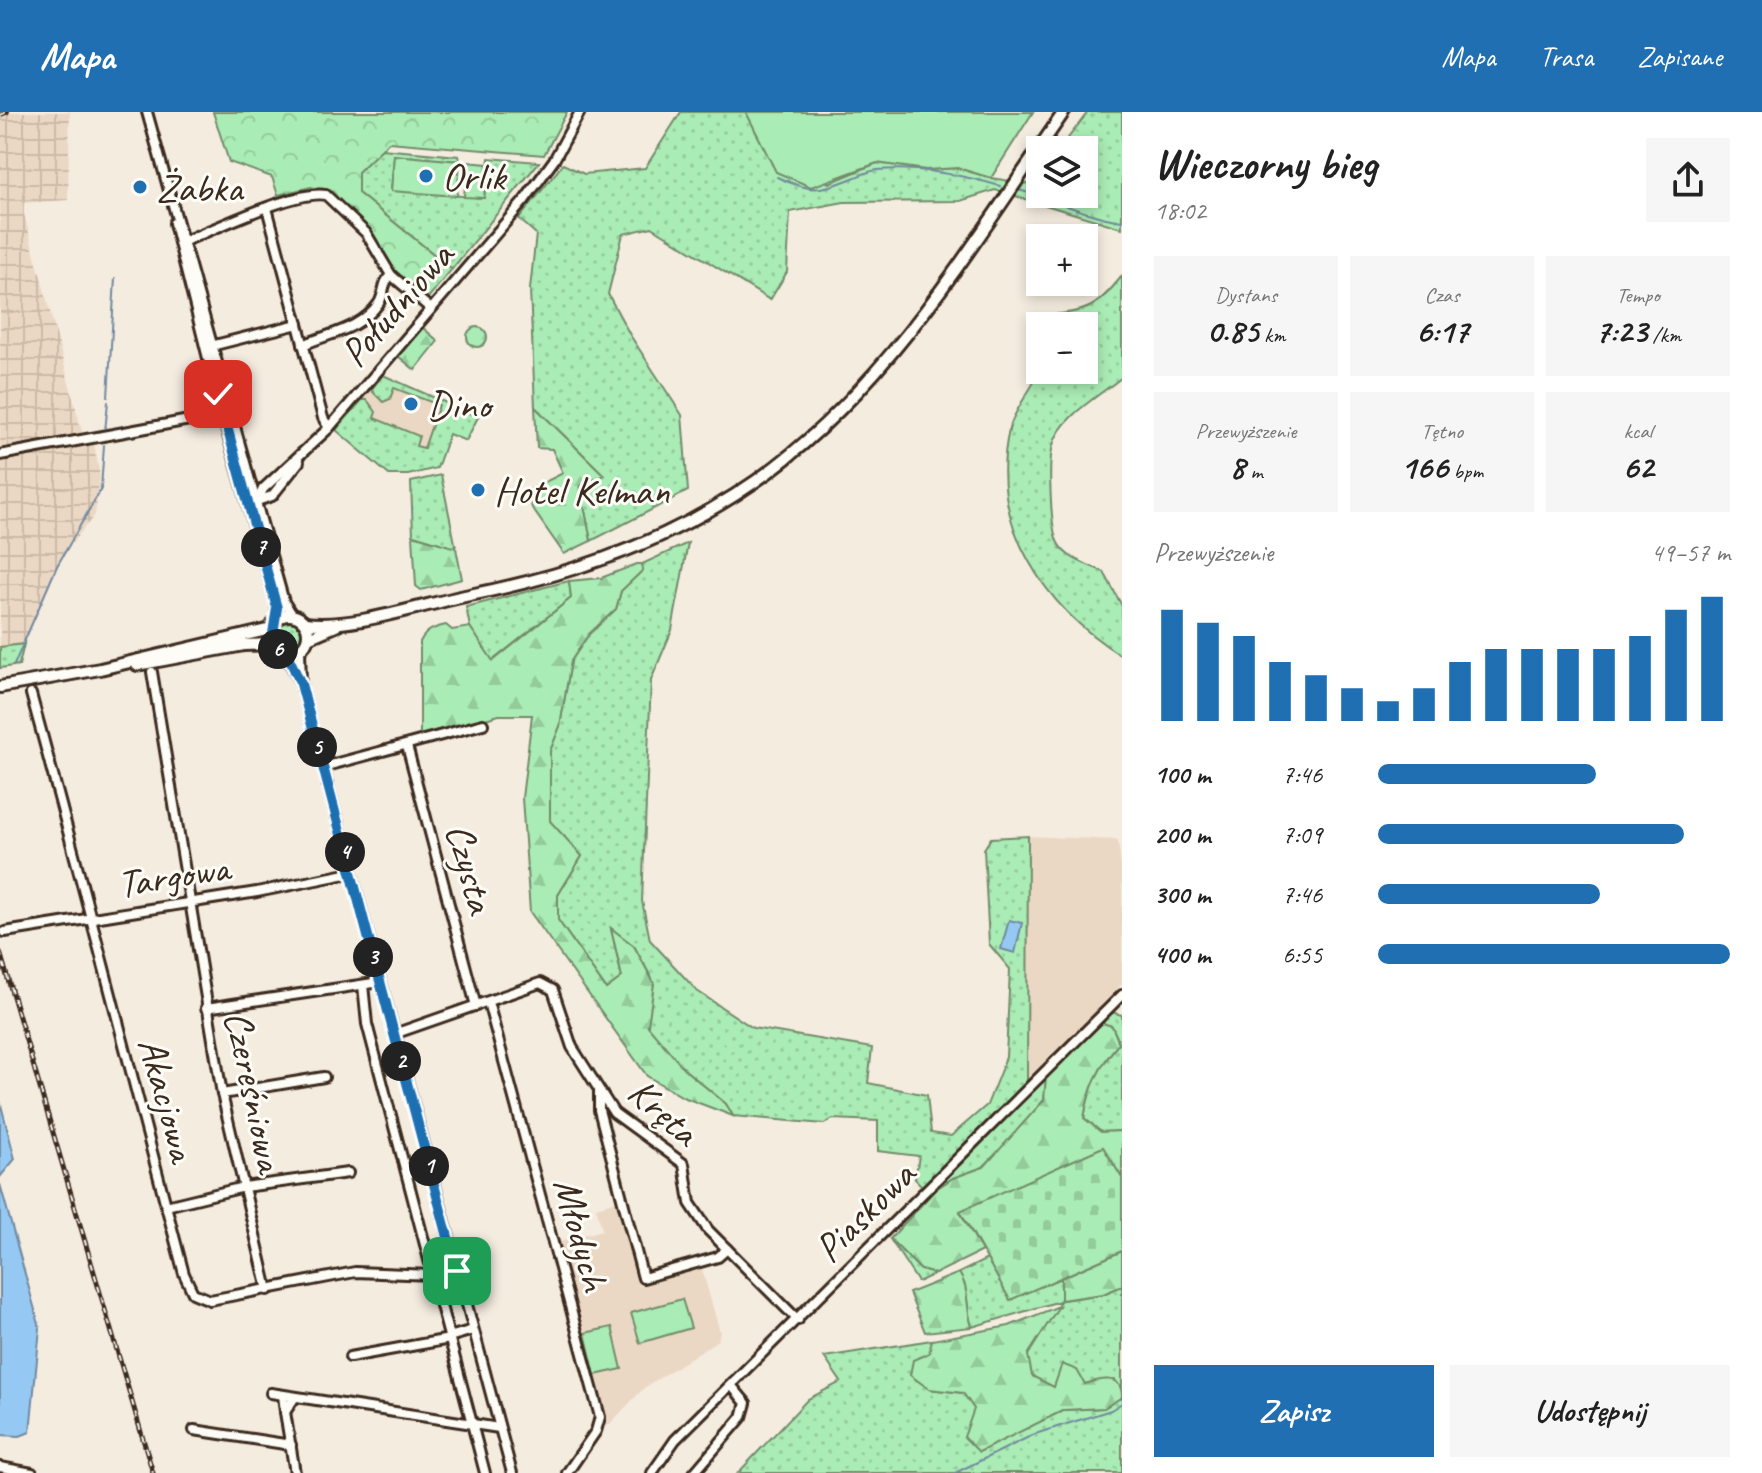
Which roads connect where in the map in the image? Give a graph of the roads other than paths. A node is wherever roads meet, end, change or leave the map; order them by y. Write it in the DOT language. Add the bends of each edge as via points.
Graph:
graph roads {
  1 [pos="147,112"];
  2 [pos="580,112"];
  3 [pos="1064,112"];
  4 [pos="267,208"];
  5 [pos="181,242"];
  6 [pos="391,275"];
  7 [pos="431,309"];
  8 [pos="298,324"];
  9 [pos="303,345"];
  10 [pos="209,346"];
  11 [pos="230,402"];
  12 [pos="222,414"];
  13 [pos="329,428"];
  14 [pos="237,429"];
  15 [pos="307,451"];
  16 [pos="0,455"];
  17 [pos="252,482"];
  18 [pos="265,487"];
  19 [pos="253,502"];
  20 [pos="293,616"];
  21 [pos="346,622"];
  22 [pos="305,623"];
  23 [pos="274,624"];
  24 [pos="308,638"];
  25 [pos="273,644"];
  26 [pos="300,650"];
  27 [pos="285,653"];
  28 [pos="100,669"];
  29 [pos="152,672"];
  30 [pos="301,684"];
  31 [pos="0,687"];
  32 [pos="31,694"];
  33 [pos="483,724"];
  34 [pos="407,746"];
  35 [pos="323,767"];
  36 [pos="351,873"];
  37 [pos="190,903"];
  38 [pos="93,918"];
  39 [pos="5,932"];
  40 [pos="380,982"];
  41 [pos="363,985"];
  42 [pos="1122,995"];
  43 [pos="488,1002"];
  44 [pos="476,1006"];
  45 [pos="206,1008"];
  46 [pos="394,1034"];
  47 [pos="324,1077"];
  48 [pos="599,1092"];
  49 [pos="222,1094"];
  50 [pos="348,1173"];
  51 [pos="244,1187"];
  52 [pos="166,1206"];
  53 [pos="727,1249"];
  54 [pos="457,1271"];
  55 [pos="432,1275"];
  56 [pos="268,1290"];
  57 [pos="798,1320"];
  58 [pos="473,1330"];
  59 [pos="449,1338"];
  60 [pos="350,1357"];
  61 [pos="731,1385"];
  62 [pos="271,1393"];
  63 [pos="283,1395"];
  64 [pos="295,1397"];
  65 [pos="285,1412"];
  66 [pos="473,1426"];
  67 [pos="499,1428"];
  68 [pos="194,1430"];
  69 [pos="291,1445"];
  70 [pos="0,1467"];
  71 [pos="32,1473"];
  72 [pos="295,1473"];
  73 [pos="485,1473"];
  74 [pos="512,1473"];
  75 [pos="567,1473"];
  76 [pos="652,1473"];
  77 [pos="694,1473"];
  1 -- 5 [label="street"];
  2 -- 7 [label="street, Południowa" via="539,181"];
  3 -- 21 [label="main road" via="886,359 832,419 737,494 594,564"];
  4 -- 5 [label="street"];
  4 -- 6 [label="street" via="326,195 366,233"];
  4 -- 8 [label="street"];
  5 -- 10 [label="street"];
  6 -- 7 [label="street"];
  6 -- 9 [label="street" via="377,305 350,328"];
  7 -- 13 [label="street, Południowa"];
  8 -- 9 [label="street"];
  8 -- 10 [label="street"];
  9 -- 13 [label="street"];
  10 -- 11 [label="street"];
  10 -- 12 [label="street"];
  11 -- 12 [label="street"];
  11 -- 14 [label="street"];
  12 -- 14 [label="street"];
  12 -- 16 [label="street"];
  12 -- 19 [label="street"];
  13 -- 15 [label="street, Południowa"];
  14 -- 17 [label="street"];
  15 -- 18 [label="street, Południowa"];
  15 -- 19 [label="street, Południowa" via="274,493"];
  17 -- 18 [label="street"];
  17 -- 19 [label="street"];
  18 -- 19 [label="street, Południowa"];
  19 -- 20 [label="street"];
  19 -- 23 [label="street"];
  20 -- 22 [label="main road"];
  20 -- 23 [label="main road"];
  21 -- 22 [label="main road"];
  21 -- 24 [label="main road"];
  22 -- 24 [label="main road"];
  23 -- 25 [label="main road"];
  23 -- 28 [label="main road"];
  24 -- 26 [label="main road"];
  25 -- 27 [label="main road"];
  25 -- 28 [label="main road"];
  26 -- 27 [label="main road"];
  26 -- 30 [label="street"];
  27 -- 30 [label="street"];
  28 -- 31 [label="main road"];
  29 -- 37 [label="street, Czereśniowa"];
  30 -- 35 [label="street"];
  32 -- 38 [label="street, Akacjowa"];
  33 -- 34 [label="street"];
  34 -- 35 [label="street"];
  34 -- 44 [label="street, Czysta"];
  35 -- 36 [label="street"];
  36 -- 37 [label="street, Targowa"];
  36 -- 40 [label="street"];
  37 -- 38 [label="street, Targowa"];
  37 -- 45 [label="street, Czereśniowa"];
  38 -- 39 [label="street, Targowa"];
  38 -- 52 [label="street, Akacjowa"];
  40 -- 41 [label="street"];
  40 -- 46 [label="street"];
  41 -- 45 [label="street"];
  41 -- 55 [label="street" via="367,1024"];
  42 -- 57 [label="street, Piaskowa"];
  43 -- 44 [label="street, Kręta"];
  43 -- 48 [label="street, Kręta" via="540,983 548,985 572,1047"];
  43 -- 75 [label="street, Młodych" via="600,1417"];
  44 -- 46 [label="street, Kręta"];
  45 -- 49 [label="street, Czereśniowa"];
  46 -- 54 [label="street"];
  47 -- 49 [label="street"];
  48 -- 53 [label="street, Kręta" via="614,1113 684,1164 690,1203"];
  48 -- 53 [label="street" via="599,1110 643,1278 718,1257"];
  49 -- 51 [label="street, Czereśniowa"];
  50 -- 51 [label="street"];
  51 -- 52 [label="street"];
  51 -- 56 [label="street, Czereśniowa"];
  52 -- 56 [label="street, Akacjowa" via="193,1293 210,1300"];
  53 -- 57 [label="street, Kręta"];
  54 -- 55 [label="street"];
  54 -- 58 [label="street"];
  55 -- 56 [label="street" via="355,1272"];
  55 -- 59 [label="street"];
  57 -- 61 [label="street, Piaskowa"];
  58 -- 59 [label="street"];
  58 -- 67 [label="street"];
  59 -- 60 [label="street"];
  59 -- 66 [label="street"];
  61 -- 76 [label="street, Piaskowa" via="675,1440"];
  61 -- 77 [label="street" via="746,1403 742,1417"];
  62 -- 63 [label="street"];
  63 -- 64 [label="street"];
  63 -- 65 [label="street"];
  64 -- 65 [label="street"];
  64 -- 66 [label="street"];
  65 -- 69 [label="street"];
  66 -- 67 [label="street"];
  66 -- 73 [label="street"];
  67 -- 74 [label="street"];
  68 -- 69 [label="street"];
  69 -- 72 [label="street"];
  70 -- 71 [label="street"];
}
